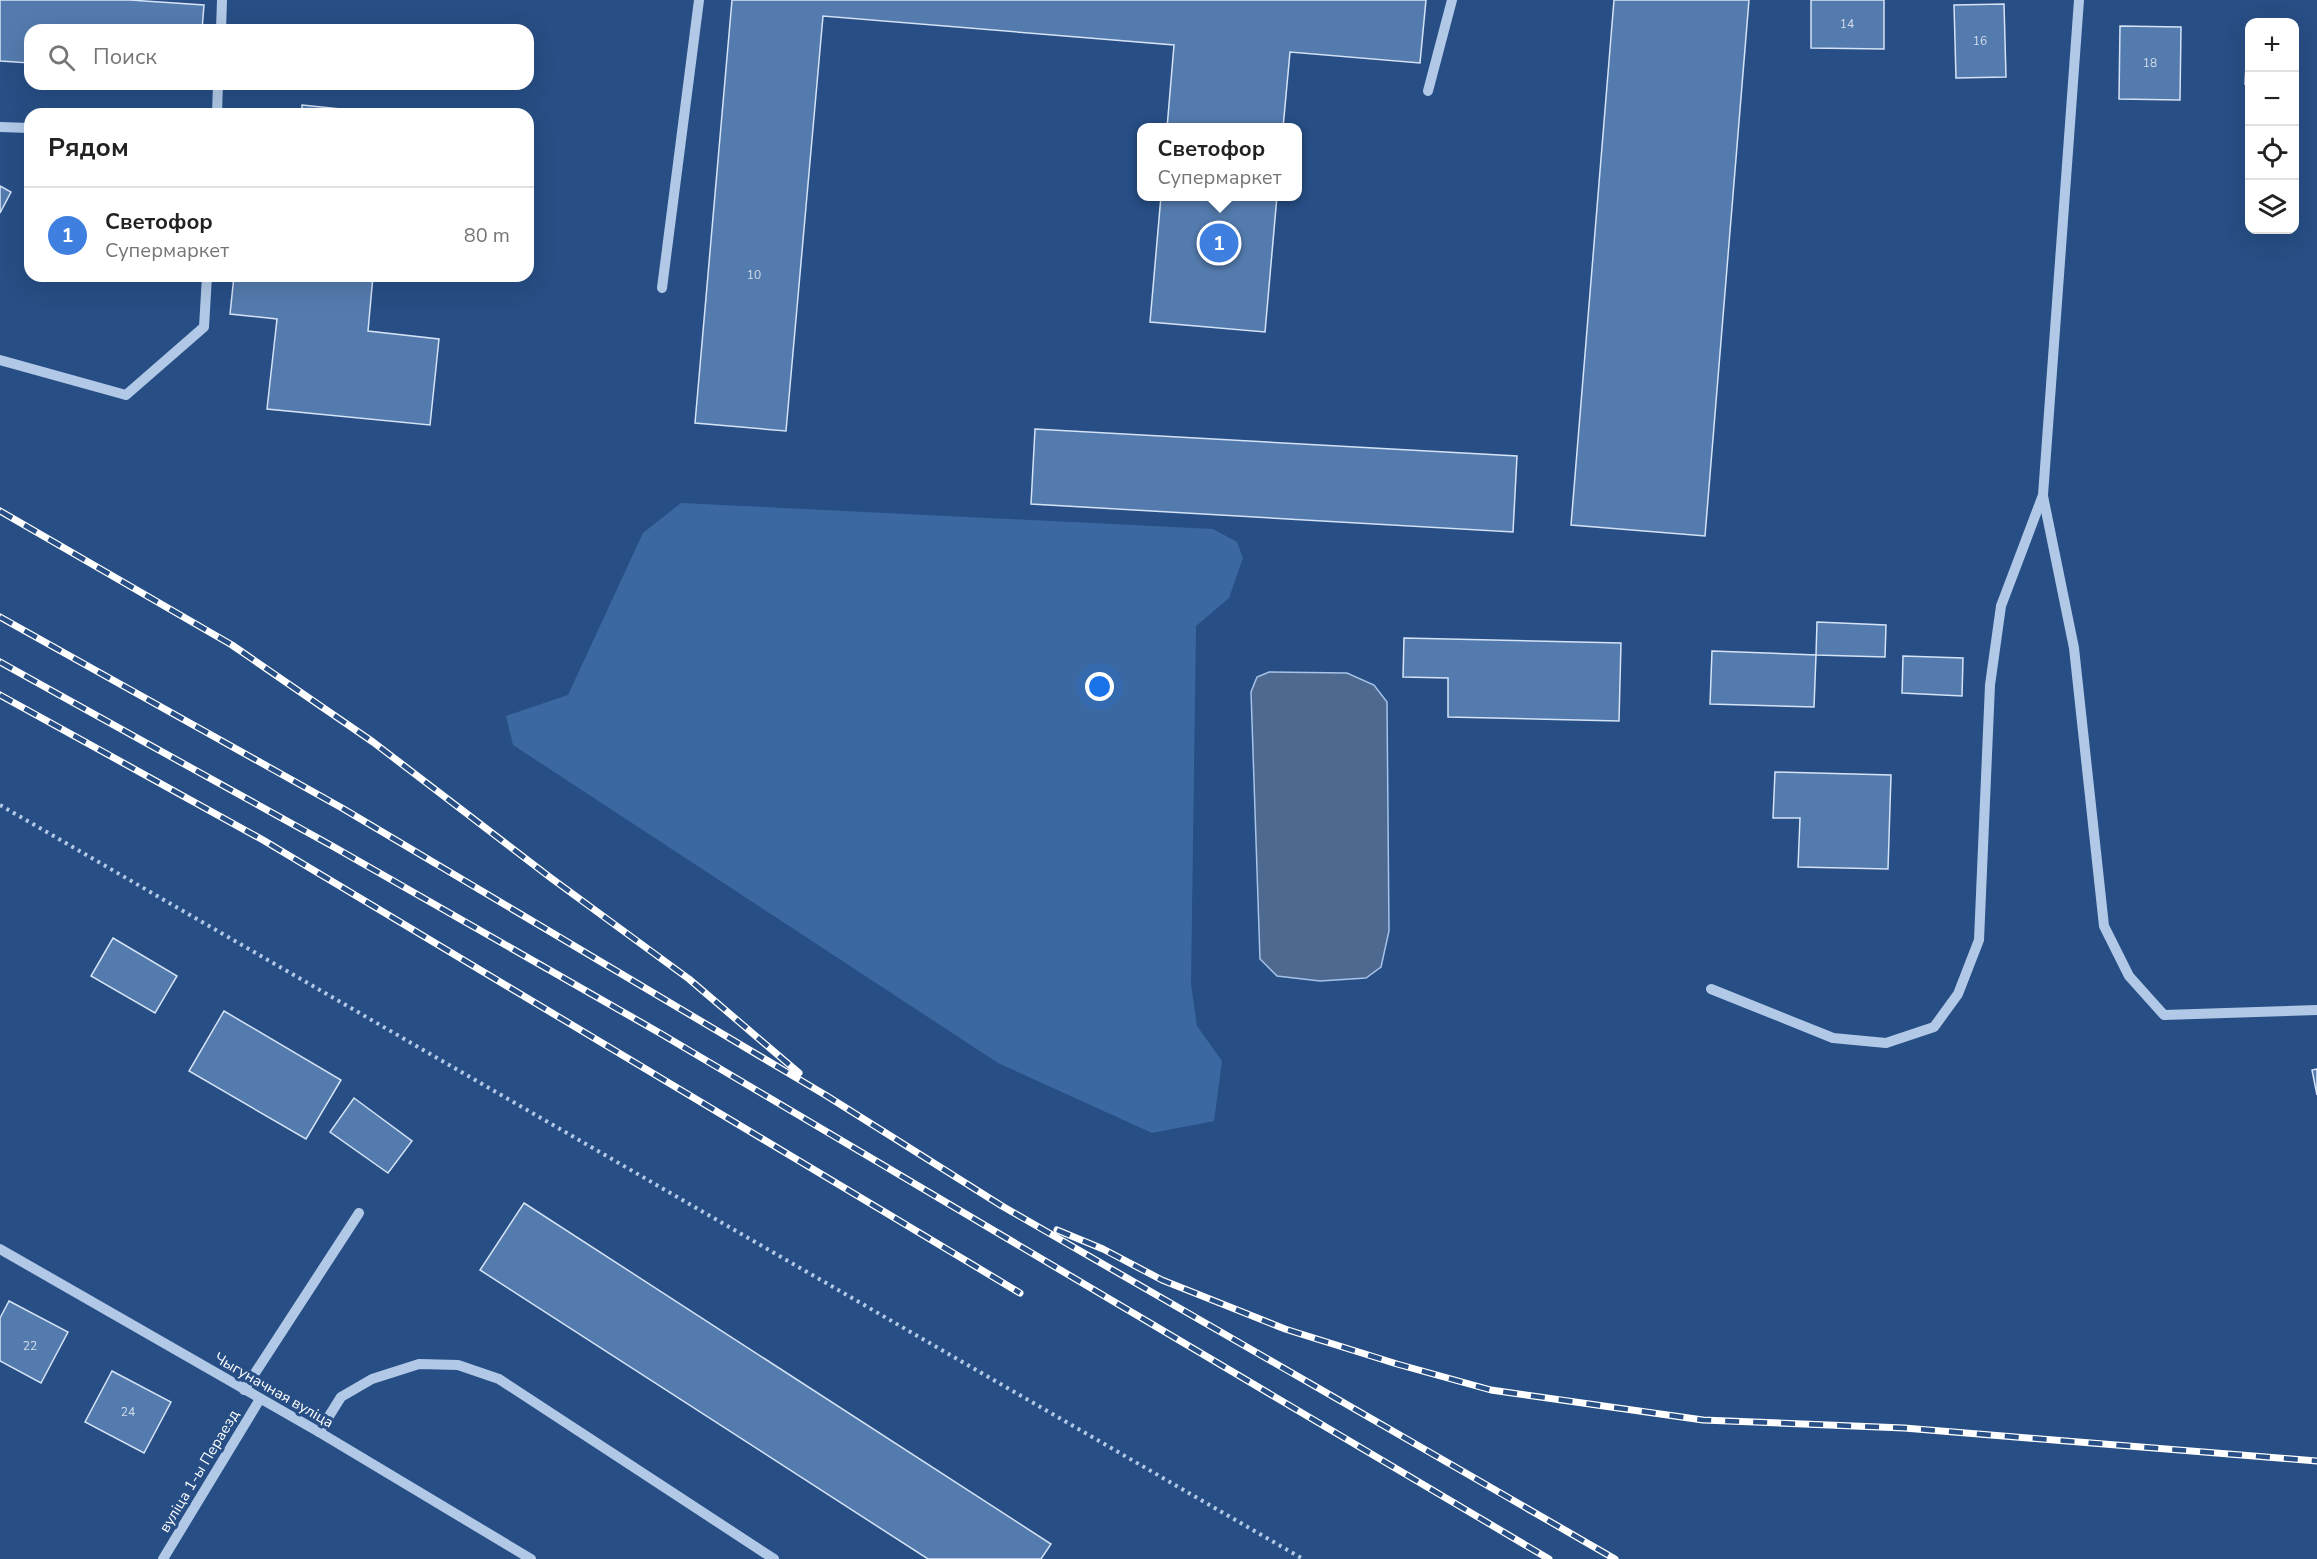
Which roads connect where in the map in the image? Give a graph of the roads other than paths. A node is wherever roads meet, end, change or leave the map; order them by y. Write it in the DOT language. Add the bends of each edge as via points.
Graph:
graph roads {
  1 [pos="222,0"];
  2 [pos="699,0"];
  3 [pos="1452,0"];
  4 [pos="2079,0"];
  5 [pos="220,24"];
  6 [pos="218,90"];
  7 [pos="1428,91"];
  8 [pos="217,108"];
  9 [pos="0,127"];
  10 [pos="24,128"];
  11 [pos="207,282"];
  12 [pos="662,288"];
  13 [pos="0,360"];
  14 [pos="2043,495"];
  15 [pos="1711,989"];
  16 [pos="2317,1010"];
  17 [pos="359,1213"];
  18 [pos="0,1249"];
  19 [pos="244,1390"];
  20 [pos="260,1399"];
  21 [pos="319,1432"];
  22 [pos="163,1559"];
  23 [pos="531,1559"];
  24 [pos="774,1559"];
  1 -- 5 [label="street"];
  2 -- 12 [label="street"];
  3 -- 7 [label="street"];
  4 -- 14 [label="street"];
  6 -- 8 [label="street"];
  9 -- 10 [label="street"];
  11 -- 13 [label="street" via="204,327 126,395"];
  14 -- 15 [label="street" via="2001,606 1990,685 1979,940 1958,993 1934,1027 1886,1043 1833,1038"];
  14 -- 16 [label="street" via="2074,648 2104,926 2129,976 2164,1015"];
  17 -- 19 [label="street"];
  18 -- 19 [label="street, Чыгуначная вуліца"];
  19 -- 20 [label="street, Чыгуначная вуліца"];
  20 -- 21 [label="street, Чыгуначная вуліца"];
  20 -- 22 [label="street, вуліца 1-ы Пераезд"];
  21 -- 23 [label="street, Чыгуначная вуліца"];
  21 -- 24 [label="street" via="341,1397 372,1379 419,1364 458,1365 499,1379"];
}
